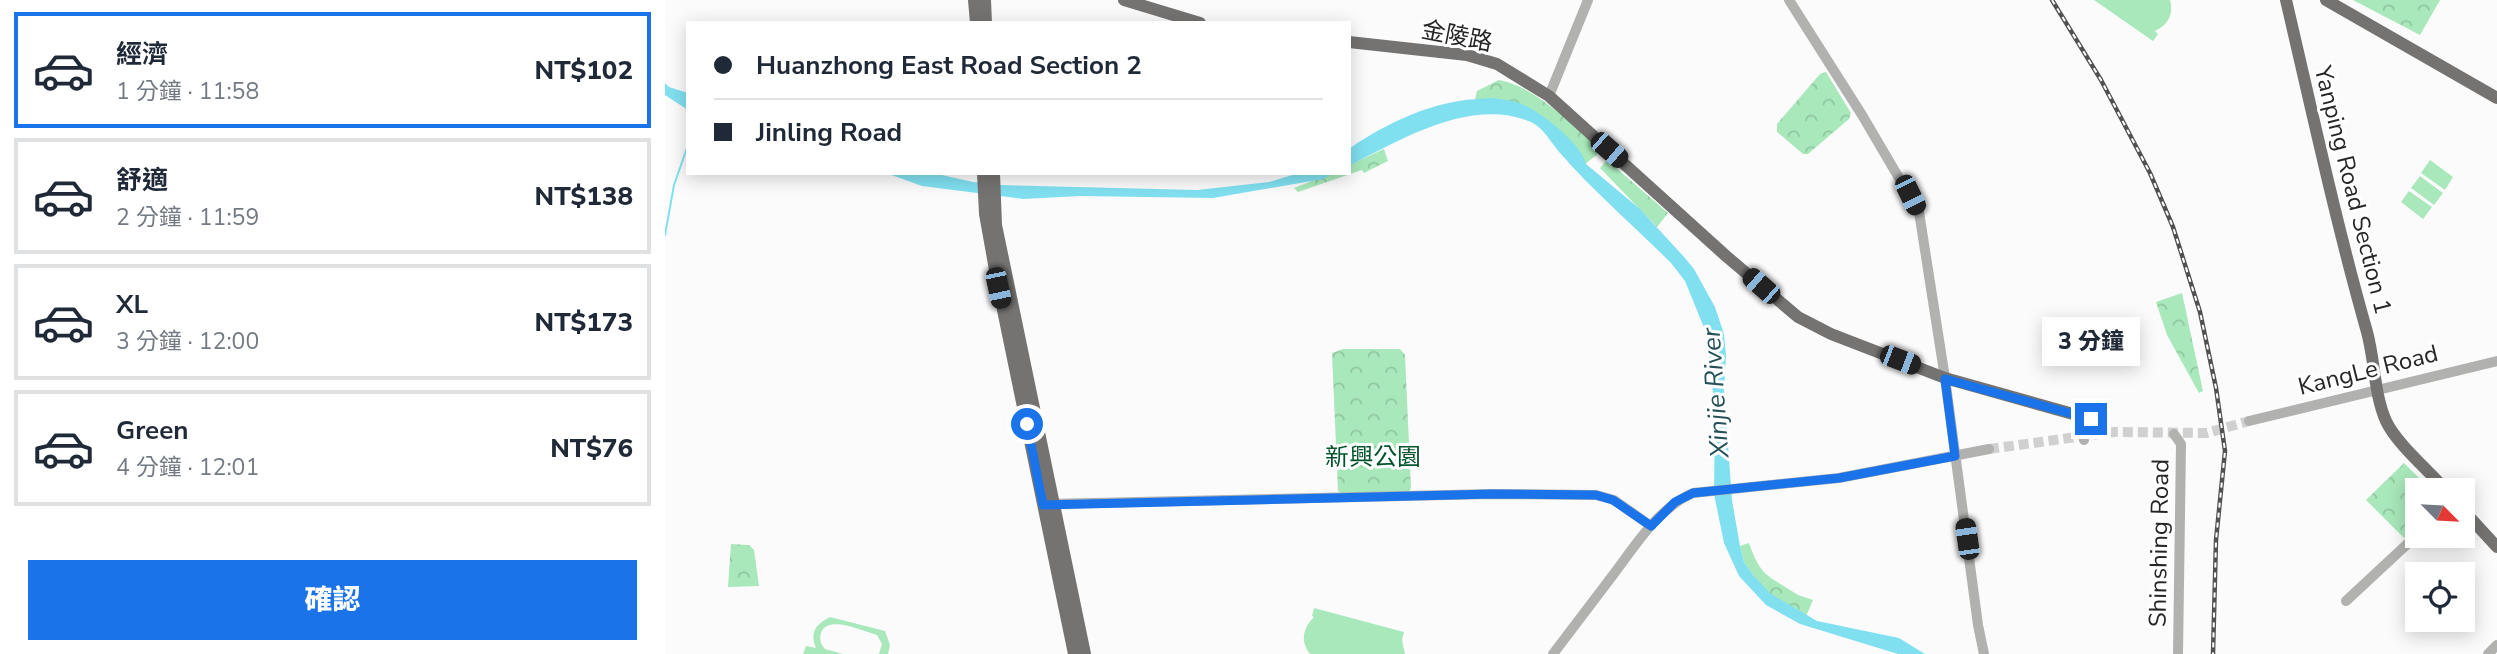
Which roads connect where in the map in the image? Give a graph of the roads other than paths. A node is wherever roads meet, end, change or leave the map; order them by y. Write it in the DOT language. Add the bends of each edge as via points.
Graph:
graph roads {
  1 [pos="974,0"];
  2 [pos="985,0"];
  3 [pos="1124,0"];
  4 [pos="1588,0"];
  5 [pos="1789,0"];
  6 [pos="2286,0"];
  7 [pos="2326,0"];
  8 [pos="976,21"];
  9 [pos="986,21"];
  10 [pos="1194,21"];
  11 [pos="1351,42"];
  12 [pos="1549,96"];
  13 [pos="2497,98"];
  14 [pos="988,177"];
  15 [pos="2497,361"];
  16 [pos="1945,379"];
  17 [pos="2378,390"];
  18 [pos="2086,421"];
  19 [pos="2249,421"];
  20 [pos="2174,434"];
  21 [pos="2084,440"];
  22 [pos="1989,449"];
  23 [pos="1955,456"];
  24 [pos="2435,478"];
  25 [pos="1048,504"];
  26 [pos="2475,523"];
  27 [pos="1651,526"];
  28 [pos="2405,546"];
  29 [pos="2497,547"];
  30 [pos="2346,601"];
  31 [pos="2497,645"];
  32 [pos="1074,654"];
  33 [pos="1085,654"];
  34 [pos="1553,654"];
  35 [pos="1985,654"];
  36 [pos="2178,654"];
  37 [pos="2488,654"];
  1 -- 8 [label="main road"];
  2 -- 9 [label="main road"];
  3 -- 10 [label="main road"];
  4 -- 12 [label="street"];
  5 -- 16 [label="street" via="1919,212"];
  6 -- 17 [label="main road, Yanping Road Section 1"];
  7 -- 13 [label="main road"];
  11 -- 12 [label="main road, 金陵路" via="1483,58"];
  12 -- 16 [label="main road, 金陵路" via="1798,317"];
  14 -- 25 [label="main road" via="997,281"];
  15 -- 17 [label="street, KangLe Road"];
  16 -- 18 [label="main road, 金陵路"];
  16 -- 23 [label="street"];
  17 -- 19 [label="street, KangLe Road"];
  17 -- 24 [label="main road, Yanping Road Section 1" via="2386,421"];
  18 -- 21 [label="street"];
  20 -- 36 [label="street, Shinshing Road" via="2181,444"];
  22 -- 23 [label="street"];
  23 -- 27 [label="street" via="1839,478 1693,493 1675,502"];
  23 -- 35 [label="street"];
  25 -- 27 [label="street" via="1596,495 1613,500"];
  25 -- 32 [label="main road"];
  25 -- 33 [label="main road"];
  26 -- 29 [label="main road"];
  27 -- 34 [label="street"];
  28 -- 30 [label="street"];
  31 -- 37 [label="street"];
}
